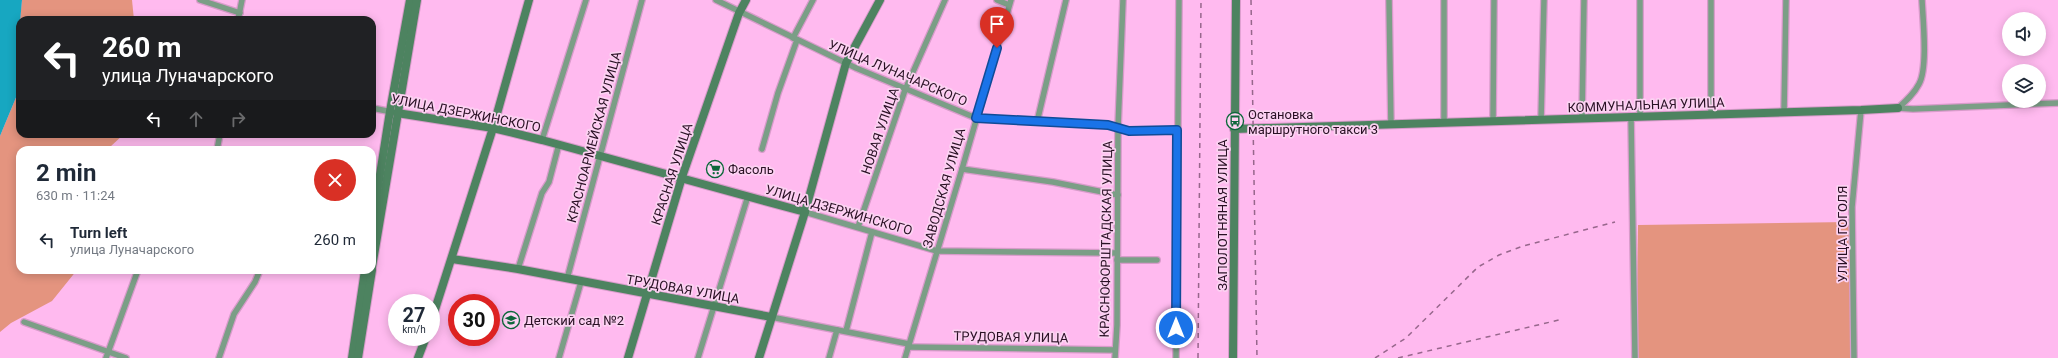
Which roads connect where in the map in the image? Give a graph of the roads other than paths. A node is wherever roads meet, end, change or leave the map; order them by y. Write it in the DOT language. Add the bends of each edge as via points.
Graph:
graph roads {
  1 [pos="201,0"];
  2 [pos="242,0"];
  3 [pos="410,0"];
  4 [pos="417,0"];
  5 [pos="529,0"];
  6 [pos="586,0"];
  7 [pos="642,0"];
  8 [pos="716,0"];
  9 [pos="746,0"];
  10 [pos="813,0"];
  11 [pos="880,0"];
  12 [pos="945,0"];
  13 [pos="998,0"];
  14 [pos="1066,0"];
  15 [pos="1123,0"];
  16 [pos="1179,0"];
  17 [pos="1236,0"];
  18 [pos="1389,0"];
  19 [pos="1444,0"];
  20 [pos="1494,0"];
  21 [pos="1544,0"];
  22 [pos="1584,0"];
  23 [pos="1640,0"];
  24 [pos="1711,0"];
  25 [pos="1786,0"];
  26 [pos="1922,0"];
  27 [pos="1010,3"];
  28 [pos="240,13"];
  29 [pos="739,13"];
  30 [pos="239,16"];
  31 [pos="795,39"];
  32 [pos="846,64"];
  33 [pos="905,90"];
  34 [pos="2058,103"];
  35 [pos="1898,108"];
  36 [pos="376,109"];
  37 [pos="1861,110"];
  38 [pos="393,112"];
  39 [pos="1784,112"];
  40 [pos="1711,115"];
  41 [pos="1635,117"];
  42 [pos="976,118"];
  43 [pos="1582,119"];
  44 [pos="1541,120"];
  45 [pos="1037,122"];
  46 [pos="1493,122"];
  47 [pos="1444,124"];
  48 [pos="1391,125"];
  49 [pos="493,128"];
  50 [pos="1118,128"];
  51 [pos="1234,129"];
  52 [pos="1177,130"];
  53 [pos="542,140"];
  54 [pos="559,144"];
  55 [pos="762,149"];
  56 [pos="601,156"];
  57 [pos="962,169"];
  58 [pos="682,177"];
  59 [pos="1118,195"];
  60 [pos="748,196"];
  61 [pos="376,203"];
  62 [pos="805,212"];
  63 [pos="858,227"];
  64 [pos="872,232"];
  65 [pos="376,239"];
  66 [pos="937,251"];
  67 [pos="1117,253"];
  68 [pos="452,259"];
  69 [pos="1117,260"];
  70 [pos="1157,260"];
  71 [pos="518,269"];
  72 [pos="137,274"];
  73 [pos="258,274"];
  74 [pos="364,274"];
  75 [pos="371,274"];
  76 [pos="567,279"];
  77 [pos="581,282"];
  78 [pos="648,294"];
  79 [pos="440,295"];
  80 [pos="713,307"];
  81 [pos="771,317"];
  82 [pos="24,322"];
  83 [pos="837,330"];
  84 [pos="846,331"];
  85 [pos="423,346"];
  86 [pos="908,346"];
  87 [pos="1115,350"];
  88 [pos="108,352"];
  89 [pos="106,358"];
  90 [pos="126,358"];
  91 [pos="219,358"];
  92 [pos="352,358"];
  93 [pos="358,358"];
  94 [pos="418,358"];
  95 [pos="559,358"];
  96 [pos="628,358"];
  97 [pos="698,358"];
  98 [pos="759,358"];
  99 [pos="829,358"];
  100 [pos="904,358"];
  101 [pos="1115,358"];
  102 [pos="1176,358"];
  103 [pos="1233,358"];
  104 [pos="1635,358"];
  105 [pos="1854,358"];
  1 -- 28 [label="street"];
  2 -- 28 [label="street"];
  3 -- 38 [label="street"];
  4 -- 38 [label="street"];
  5 -- 49 [label="street"];
  6 -- 53 [label="street"];
  7 -- 56 [label="street, КРАСНОАРМЕЙСКАЯ УЛИЦА"];
  8 -- 29 [label="street, УЛИЦА ЛУНАЧАРСКОГО"];
  9 -- 29 [label="street, КРАСНАЯ УЛИЦА"];
  10 -- 31 [label="street"];
  11 -- 32 [label="street"];
  12 -- 33 [label="street, НОВАЯ УЛИЦА"];
  13 -- 27 [label="street"];
  14 -- 45 [label="street"];
  15 -- 50 [label="street, КРАСНОФОРШТАДСКАЯ УЛИЦА"];
  16 -- 52 [label="street"];
  17 -- 51 [label="street, ЗАПОЛОТНЯНАЯ УЛИЦА"];
  18 -- 48 [label="street"];
  19 -- 47 [label="street"];
  20 -- 46 [label="street"];
  21 -- 44 [label="street"];
  22 -- 43 [label="street"];
  23 -- 41 [label="street"];
  24 -- 40 [label="street"];
  25 -- 39 [label="street"];
  26 -- 35 [label="street" via="1924,72 1916,88"];
  27 -- 42 [label="street, ЗАВОДСКАЯ УЛИЦА"];
  28 -- 30 [label="street"];
  29 -- 31 [label="street, УЛИЦА ЛУНАЧАРСКОГО"];
  29 -- 58 [label="street, КРАСНАЯ УЛИЦА"];
  31 -- 32 [label="street, УЛИЦА ЛУНАЧАРСКОГО"];
  31 -- 55 [label="street"];
  32 -- 33 [label="street, УЛИЦА ЛУНАЧАРСКОГО"];
  32 -- 62 [label="street"];
  33 -- 42 [label="street, УЛИЦА ЛУНАЧАРСКОГО"];
  33 -- 63 [label="street, НОВАЯ УЛИЦА"];
  34 -- 35 [label="street, КОММУНАЛЬНАЯ УЛИЦА"];
  35 -- 37 [label="street, КОММУНАЛЬНАЯ УЛИЦА"];
  36 -- 38 [label="street, УЛИЦА ДЗЕРЖИНСКОГО"];
  37 -- 39 [label="street, КОММУНАЛЬНАЯ УЛИЦА"];
  37 -- 105 [label="street, УЛИЦА ГОГОЛЯ" via="1852,206"];
  38 -- 49 [label="street, УЛИЦА ДЗЕРЖИНСКОГО"];
  38 -- 61 [label="street"];
  38 -- 65 [label="street"];
  39 -- 40 [label="street, КОММУНАЛЬНАЯ УЛИЦА"];
  40 -- 41 [label="street, КОММУНАЛЬНАЯ УЛИЦА"];
  41 -- 43 [label="street, КОММУНАЛЬНАЯ УЛИЦА"];
  41 -- 104 [label="street"];
  42 -- 45 [label="street, УЛИЦА ЛУНАЧАРСКОГО"];
  42 -- 57 [label="street, ЗАВОДСКАЯ УЛИЦА"];
  43 -- 44 [label="street, КОММУНАЛЬНАЯ УЛИЦА"];
  44 -- 46 [label="street, КОММУНАЛЬНАЯ УЛИЦА"];
  45 -- 50 [label="street, УЛИЦА ЛУНАЧАРСКОГО" via="1108,125"];
  46 -- 47 [label="street, КОММУНАЛЬНАЯ УЛИЦА"];
  47 -- 48 [label="street, КОММУНАЛЬНАЯ УЛИЦА"];
  48 -- 51 [label="street, КОММУНАЛЬНАЯ УЛИЦА"];
  49 -- 53 [label="street, УЛИЦА ДЗЕРЖИНСКОГО"];
  49 -- 68 [label="street"];
  50 -- 52 [label="street, УЛИЦА ЛУНАЧАРСКОГО" via="1129,131"];
  50 -- 59 [label="street, КРАСНОФОРШТАДСКАЯ УЛИЦА"];
  51 -- 103 [label="street, ЗАПОЛОТНЯНАЯ УЛИЦА"];
  52 -- 102 [label="street"];
  53 -- 54 [label="street, УЛИЦА ДЗЕРЖИНСКОГО"];
  54 -- 56 [label="street, УЛИЦА ДЗЕРЖИНСКОГО"];
  54 -- 71 [label="street" via="549,182 542,193"];
  56 -- 58 [label="street, УЛИЦА ДЗЕРЖИНСКОГО"];
  56 -- 76 [label="street, КРАСНОАРМЕЙСКАЯ УЛИЦА"];
  57 -- 59 [label="street" via="1053,182"];
  57 -- 66 [label="street, ЗАВОДСКАЯ УЛИЦА"];
  58 -- 60 [label="street, УЛИЦА ДЗЕРЖИНСКОГО"];
  58 -- 78 [label="street, КРАСНАЯ УЛИЦА"];
  59 -- 67 [label="street, КРАСНОФОРШТАДСКАЯ УЛИЦА"];
  60 -- 62 [label="street, УЛИЦА ДЗЕРЖИНСКОГО"];
  60 -- 80 [label="street"];
  62 -- 63 [label="street, УЛИЦА ДЗЕРЖИНСКОГО"];
  62 -- 81 [label="street"];
  63 -- 64 [label="street, УЛИЦА ДЗЕРЖИНСКОГО"];
  64 -- 66 [label="street, УЛИЦА ДЗЕРЖИНСКОГО"];
  64 -- 84 [label="street"];
  66 -- 67 [label="street, УЛИЦА ДЗЕРЖИНСКОГО"];
  66 -- 86 [label="street, ЗАВОДСКАЯ УЛИЦА"];
  67 -- 69 [label="street, КРАСНОФОРШТАДСКАЯ УЛИЦА"];
  68 -- 71 [label="street, ТРУДОВАЯ УЛИЦА"];
  68 -- 79 [label="street"];
  69 -- 70 [label="street"];
  69 -- 87 [label="street, КРАСНОФОРШТАДСКАЯ УЛИЦА"];
  71 -- 76 [label="street, ТРУДОВАЯ УЛИЦА"];
  72 -- 88 [label="street"];
  73 -- 91 [label="street" via="234,314"];
  74 -- 92 [label="street"];
  75 -- 93 [label="street"];
  76 -- 77 [label="street, ТРУДОВАЯ УЛИЦА"];
  77 -- 78 [label="street, ТРУДОВАЯ УЛИЦА"];
  77 -- 95 [label="street"];
  78 -- 80 [label="street, ТРУДОВАЯ УЛИЦА"];
  78 -- 96 [label="street, КРАСНАЯ УЛИЦА"];
  80 -- 81 [label="street, ТРУДОВАЯ УЛИЦА"];
  80 -- 97 [label="street"];
  81 -- 83 [label="street, ТРУДОВАЯ УЛИЦА"];
  81 -- 98 [label="street"];
  82 -- 88 [label="street"];
  83 -- 84 [label="street, ТРУДОВАЯ УЛИЦА"];
  83 -- 99 [label="street"];
  84 -- 86 [label="street, ТРУДОВАЯ УЛИЦА"];
  85 -- 94 [label="street"];
  86 -- 87 [label="street, ТРУДОВАЯ УЛИЦА"];
  86 -- 100 [label="street, ЗАВОДСКАЯ УЛИЦА"];
  87 -- 101 [label="street, КРАСНОФОРШТАДСКАЯ УЛИЦА"];
  88 -- 89 [label="street"];
  88 -- 90 [label="street"];
}
